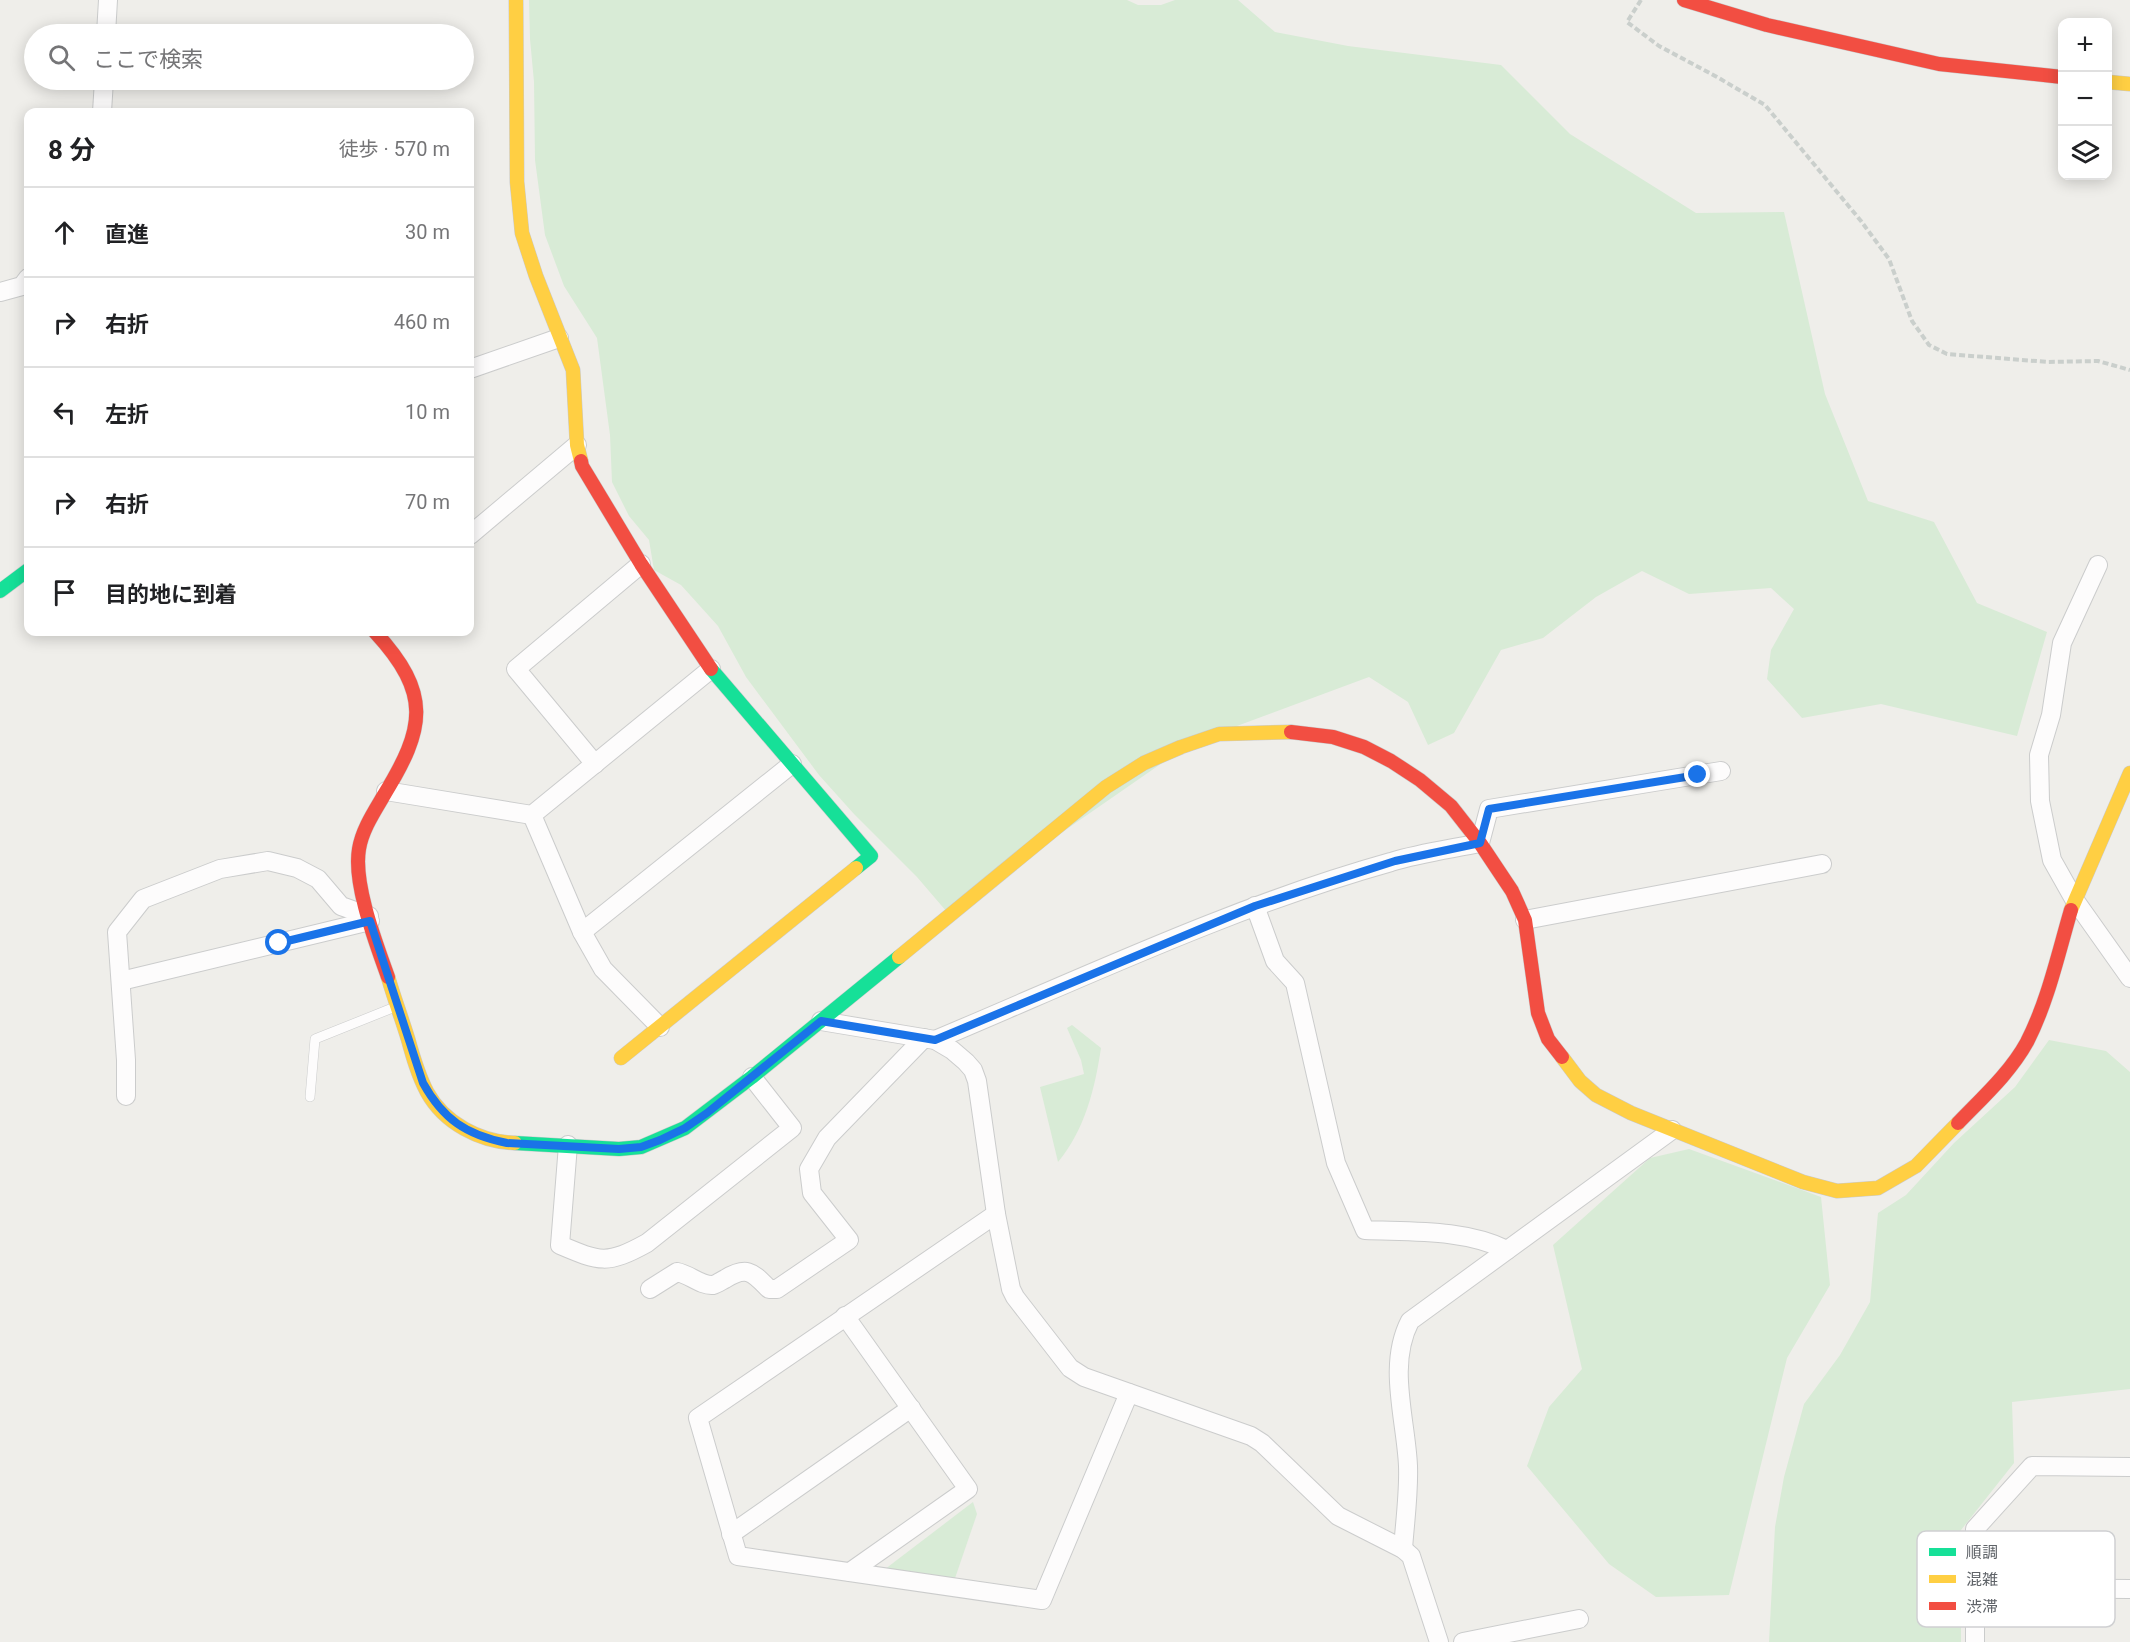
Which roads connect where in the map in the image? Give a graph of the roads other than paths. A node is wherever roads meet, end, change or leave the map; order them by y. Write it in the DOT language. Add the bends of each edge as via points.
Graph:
graph roads {
  1 [pos="108,0"];
  2 [pos="516,0"];
  3 [pos="1684,0"];
  4 [pos="107,24"];
  5 [pos="2058,77"];
  6 [pos="2112,82"];
  7 [pos="2130,84"];
  8 [pos="103,90"];
  9 [pos="102,108"];
  10 [pos="24,284"];
  11 [pos="0,292"];
  12 [pos="559,338"];
  13 [pos="474,368"];
  14 [pos="577,445"];
  15 [pos="474,532"];
  16 [pos="641,564"];
  17 [pos="2098,565"];
  18 [pos="24,573"];
  19 [pos="0,591"];
  20 [pos="379,636"];
  21 [pos="711,669"];
  22 [pos="595,764"];
  23 [pos="792,764"];
  24 [pos="1722,771"];
  25 [pos="2130,773"];
  26 [pos="386,791"];
  27 [pos="532,815"];
  28 [pos="1480,843"];
  29 [pos="1822,864"];
  30 [pos="2074,899"];
  31 [pos="1255,906"];
  32 [pos="369,918"];
  33 [pos="1525,920"];
  34 [pos="582,932"];
  35 [pos="2130,978"];
  36 [pos="121,981"];
  37 [pos="397,1007"];
  38 [pos="821,1021"];
  39 [pos="660,1027"];
  40 [pos="929,1039"];
  41 [pos="621,1058"];
  42 [pos="752,1077"];
  43 [pos="126,1096"];
  44 [pos="310,1096"];
  45 [pos="1672,1130"];
  46 [pos="568,1145"];
  47 [pos="996,1214"];
  48 [pos="1507,1250"];
  49 [pos="650,1289"];
  50 [pos="845,1316"];
  51 [pos="1130,1393"];
  52 [pos="911,1408"];
  53 [pos="2130,1467"];
  54 [pos="1975,1531"];
  55 [pos="731,1534"];
  56 [pos="1403,1549"];
  57 [pos="850,1572"];
  58 [pos="1579,1619"];
  59 [pos="1975,1627"];
  60 [pos="1438,1642"];
  61 [pos="1463,1642"];
  62 [pos="1975,1642"];
  1 -- 4 [label="street"];
  2 -- 12 [label="street" via="517,182 522,233"];
  3 -- 5 [label="street" via="1767,25 1939,64"];
  6 -- 7 [label="street"];
  8 -- 9 [label="street"];
  10 -- 11 [label="street"];
  12 -- 13 [label="street"];
  12 -- 14 [label="street" via="573,370"];
  14 -- 15 [label="street"];
  14 -- 16 [label="street" via="582,465"];
  16 -- 21 [label="street"];
  16 -- 22 [label="street" via="516,669"];
  17 -- 30 [label="street" via="2062,643 2051,715 2038,755 2040,801 2052,860"];
  18 -- 19 [label="street"];
  20 -- 26 [label="street" via="400,660 416,705 416,730 410,748"];
  21 -- 22 [label="street"];
  21 -- 23 [label="street"];
  22 -- 27 [label="street"];
  23 -- 34 [label="street"];
  23 -- 39 [label="street" via="871,856"];
  24 -- 28 [label="street" via="1489,809"];
  25 -- 30 [label="street"];
  26 -- 27 [label="street"];
  26 -- 32 [label="street" via="362,834 358,852 357,873"];
  27 -- 34 [label="street"];
  28 -- 31 [label="street" via="1395,861"];
  28 -- 33 [label="street" via="1512,891"];
  28 -- 38 [label="street" via="1451,806 1420,780 1364,747 1333,737 1296,732 1219,734 1144,763 1106,787"];
  29 -- 33 [label="street"];
  30 -- 35 [label="street"];
  30 -- 45 [label="street" via="2041,1010 2026,1043 2001,1078 1916,1166 1896,1179 1878,1188 1838,1191 1803,1182"];
  31 -- 40 [label="street"];
  31 -- 48 [label="street" via="1275,961 1295,983 1336,1163 1365,1230 1456,1235 1490,1241"];
  32 -- 36 [label="street"];
  32 -- 36 [label="street" via="341,906 318,879 297,868 268,861 220,869 143,899 117,932"];
  32 -- 37 [label="street"];
  33 -- 45 [label="street" via="1538,1013 1548,1039 1580,1081 1596,1095"];
  34 -- 39 [label="street" via="603,969"];
  36 -- 43 [label="street"];
  37 -- 44 [label="lane" via="315,1039"];
  37 -- 46 [label="street" via="423,1083 445,1115 490,1140"];
  38 -- 40 [label="street"];
  38 -- 42 [label="street"];
  39 -- 41 [label="street"];
  40 -- 47 [label="street" via="952,1050 973,1070"];
  40 -- 49 [label="street" via="827,1138 809,1169 812,1193 849,1240 777,1290 769,1290 747,1272 737,1272 715,1285 706,1285 677,1272"];
  42 -- 46 [label="street" via="685,1128 660,1140 619,1149"];
  42 -- 46 [label="street" via="792,1128 647,1243 628,1253 593,1259 560,1245"];
  45 -- 48 [label="street"];
  47 -- 50 [label="street"];
  47 -- 51 [label="street" via="1015,1297 1070,1368"];
  48 -- 56 [label="street" via="1410,1321 1404,1333 1400,1396 1408,1466"];
  50 -- 52 [label="street"];
  50 -- 55 [label="street" via="698,1418"];
  51 -- 56 [label="street" via="1251,1436 1338,1515"];
  51 -- 57 [label="street" via="1042,1600"];
  52 -- 55 [label="street"];
  52 -- 57 [label="street" via="968,1489"];
  53 -- 54 [label="street" via="2032,1466"];
  55 -- 57 [label="street" via="738,1556"];
  56 -- 60 [label="street" via="1411,1556"];
  58 -- 61 [label="street"];
  59 -- 62 [label="street"];
}
